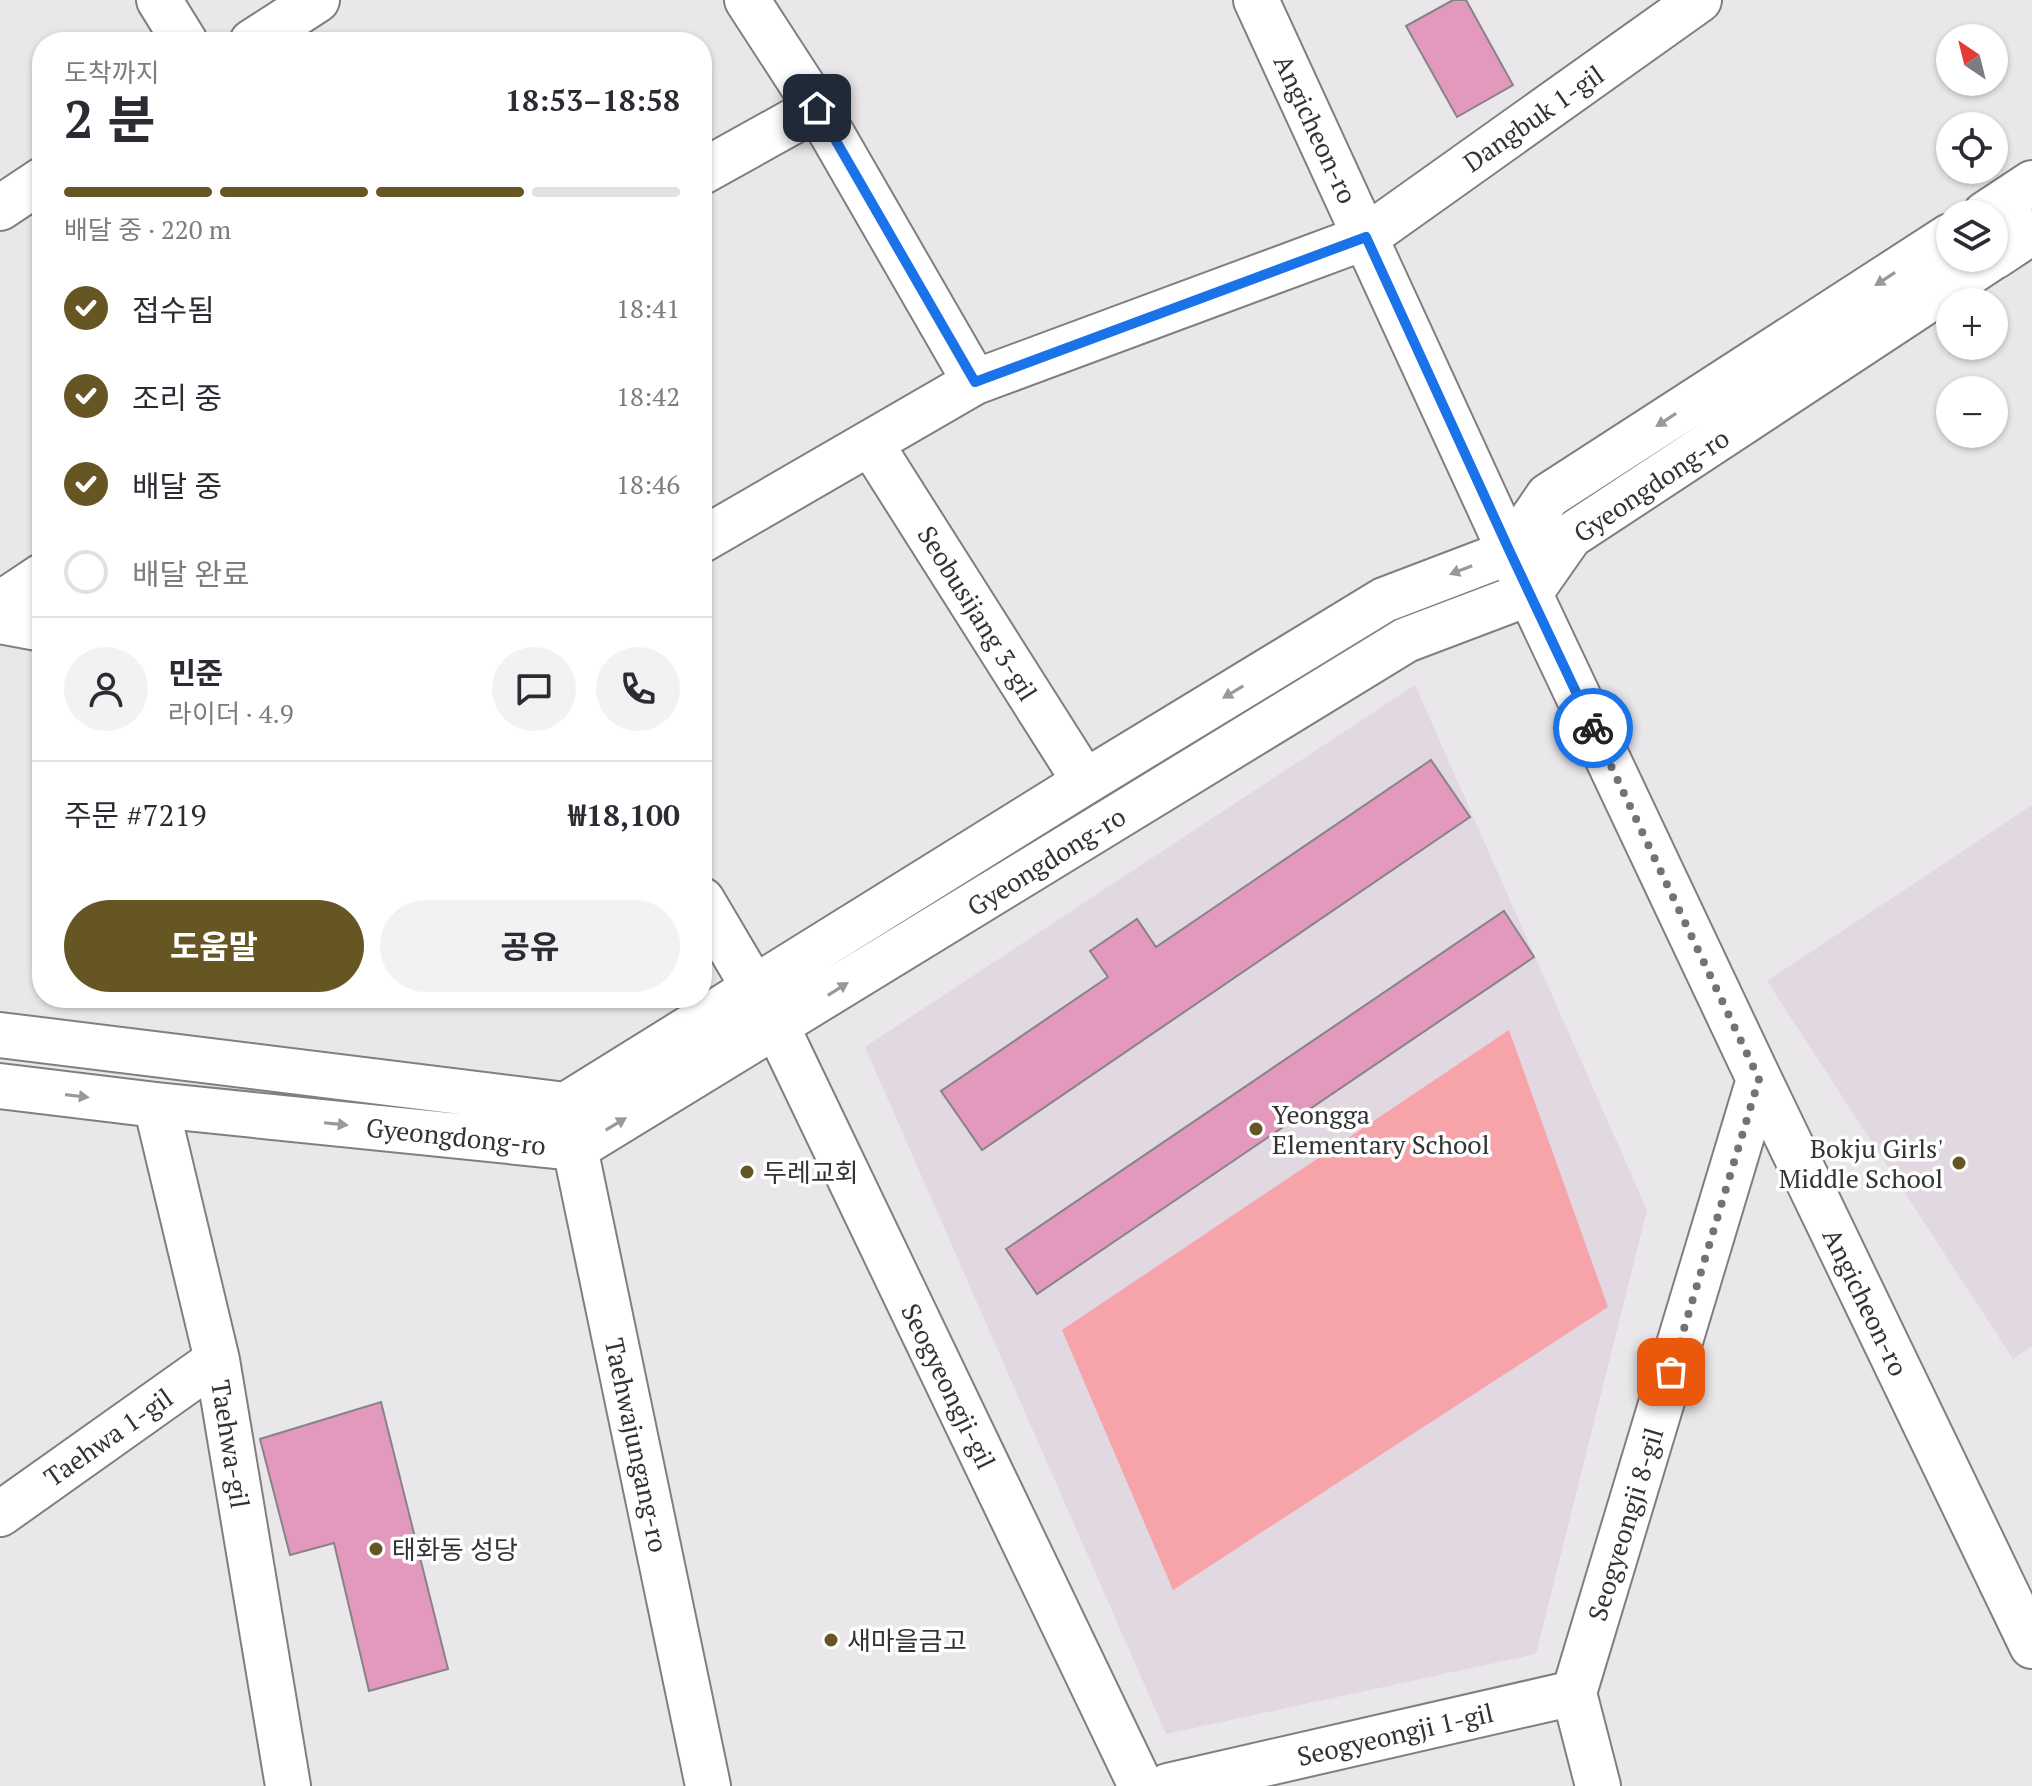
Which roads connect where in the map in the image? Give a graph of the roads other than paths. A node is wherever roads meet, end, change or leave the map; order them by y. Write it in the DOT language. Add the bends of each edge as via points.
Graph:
graph roads {
  1 [pos="159,0"];
  2 [pos="317,0"];
  3 [pos="747,0"];
  4 [pos="1256,0"];
  5 [pos="1699,0"];
  6 [pos="179,32"];
  7 [pos="267,32"];
  8 [pos="817,108"];
  9 [pos="712,166"];
  10 [pos="2032,183"];
  11 [pos="32,187"];
  12 [pos="2006,200"];
  13 [pos="0,208"];
  14 [pos="2032,232"];
  15 [pos="1366,237"];
  16 [pos="1936,245"];
  17 [pos="2008,248"];
  18 [pos="1972,272"];
  19 [pos="975,382"];
  20 [pos="871,444"];
  21 [pos="712,534"];
  22 [pos="1510,552"];
  23 [pos="32,583"];
  24 [pos="1530,593"];
  25 [pos="0,604"];
  26 [pos="0,621"];
  27 [pos="32,627"];
  28 [pos="1085,782"];
  29 [pos="712,917"];
  30 [pos="754,988"];
  31 [pos="777,1027"];
  32 [pos="0,1035"];
  33 [pos="1759,1079"];
  34 [pos="0,1086"];
  35 [pos="156,1105"];
  36 [pos="566,1105"];
  37 [pos="576,1148"];
  38 [pos="217,1360"];
  39 [pos="0,1514"];
  40 [pos="2032,1646"];
  41 [pos="1574,1693"];
  42 [pos="288,1786"];
  43 [pos="708,1786"];
  44 [pos="1141,1786"];
  45 [pos="1168,1786"];
  46 [pos="1598,1786"];
  1 -- 6 [label="street"];
  2 -- 7 [label="street"];
  3 -- 8 [label="street"];
  4 -- 15 [label="street, Angicheon-ro"];
  5 -- 15 [label="street, Dangbuk 1-gil"];
  8 -- 9 [label="street"];
  8 -- 19 [label="street"];
  10 -- 12 [label="street"];
  11 -- 13 [label="street"];
  14 -- 17 [label="street, Gyeongdong-ro"];
  15 -- 19 [label="street, Dangbuk 1-gil"];
  15 -- 22 [label="street, Angicheon-ro"];
  16 -- 22 [label="street, Gyeongdong-ro, one-way" via="1548,496"];
  18 -- 24 [label="street, Gyeongdong-ro" via="1570,536"];
  19 -- 20 [label="street"];
  20 -- 21 [label="street"];
  20 -- 28 [label="street, Seobusijang 3-gil"];
  22 -- 24 [label="street, Angicheon-ro"];
  22 -- 28 [label="street, Gyeongdong-ro, one-way" via="1384,600"];
  23 -- 25 [label="street"];
  31 -- 24 [label="street, Gyeongdong-ro, one-way" via="1406,640"];
  24 -- 33 [label="street, Angicheon-ro"];
  26 -- 27 [label="street"];
  28 -- 30 [label="street, Gyeongdong-ro"];
  29 -- 30 [label="street, Seogyeongji-gil"];
  30 -- 31 [label="street, Seogyeongji-gil"];
  30 -- 36 [label="street, Gyeongdong-ro"];
  37 -- 31 [label="street, Gyeongdong-ro, one-way"];
  31 -- 44 [label="street, Seogyeongji-gil"];
  32 -- 36 [label="street, Gyeongdong-ro"];
  33 -- 40 [label="street, Angicheon-ro"];
  33 -- 41 [label="street, Seogyeongji 8-gil"];
  34 -- 35 [label="street, Gyeongdong-ro, one-way"];
  35 -- 37 [label="street, Gyeongdong-ro, one-way"];
  35 -- 38 [label="street, Taehwa-gil"];
  36 -- 37 [label="street, Taehwajungang-ro"];
  37 -- 43 [label="street, Taehwajungang-ro"];
  38 -- 39 [label="street, Taehwa 1-gil"];
  38 -- 42 [label="street, Taehwa-gil"];
  41 -- 45 [label="street, Seogyeongji 1-gil"];
  41 -- 46 [label="street"];
}
